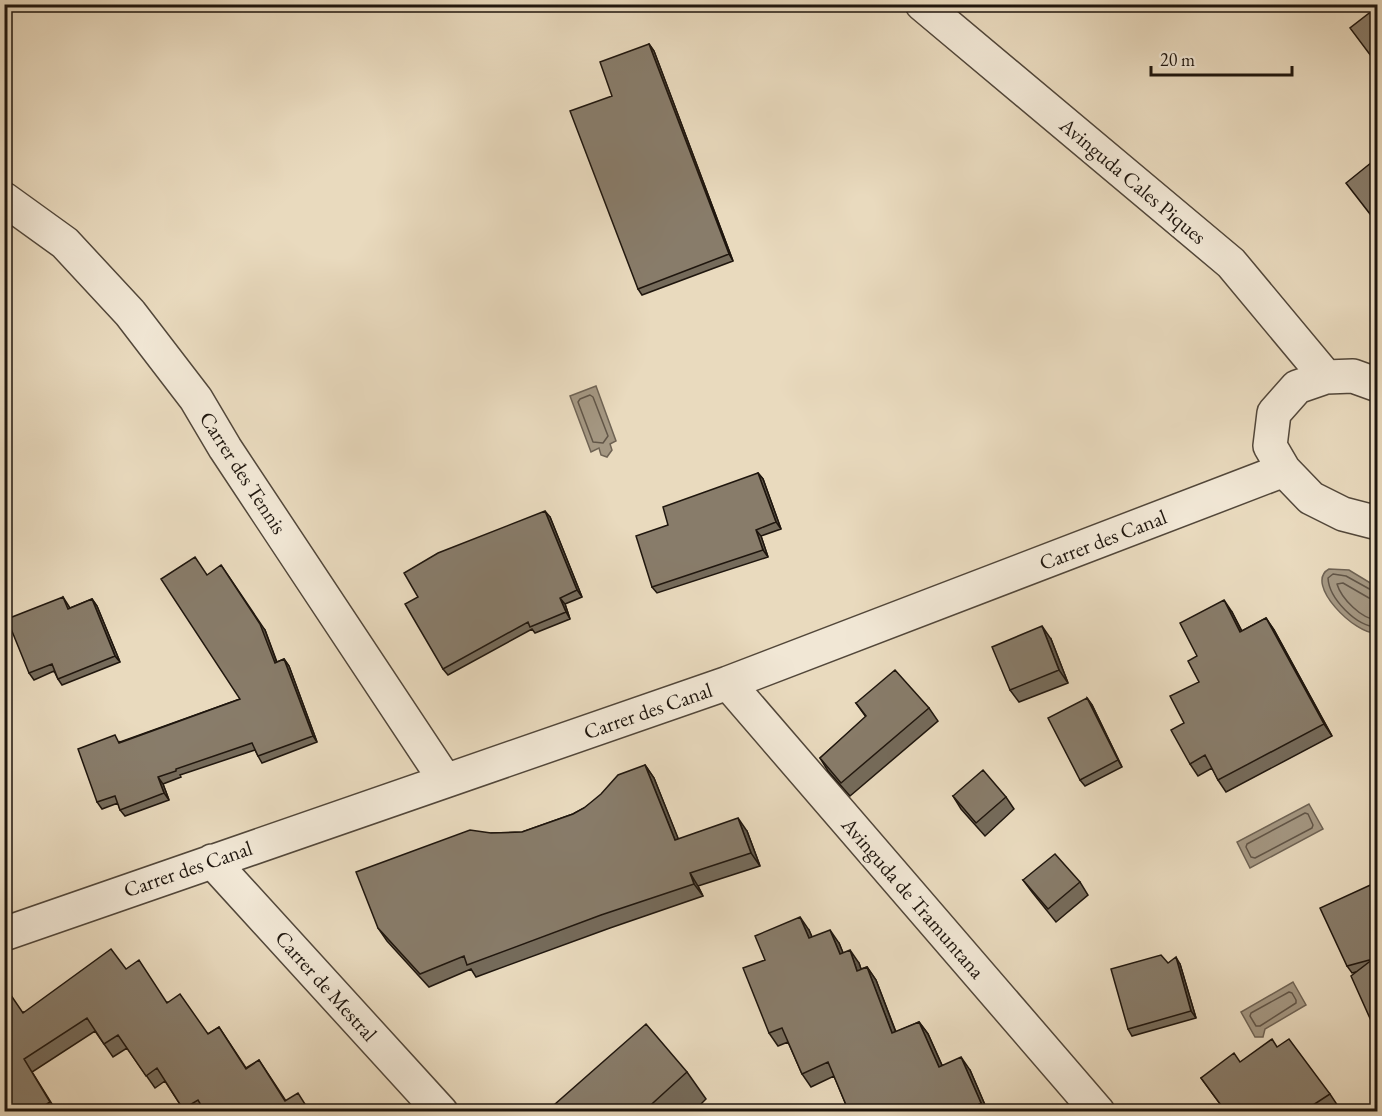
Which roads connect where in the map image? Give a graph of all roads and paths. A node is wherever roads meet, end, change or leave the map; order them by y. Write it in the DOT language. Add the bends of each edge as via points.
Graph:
graph roads {
  1 [pos="922,4"];
  2 [pos="4,199"];
  3 [pos="1326,376"];
  4 [pos="1377,385"];
  5 [pos="1284,470"];
  6 [pos="1377,523"];
  7 [pos="728,683"];
  8 [pos="445,780"];
  9 [pos="212,861"];
  10 [pos="4,934"];
  11 [pos="441,1112"];
  12 [pos="1098,1112"];
  1 -- 3 [label="street, Avinguda Cales Piques" via="1231,263"];
  2 -- 8 [label="street, Carrer des Tennis" via="65,243 130,313 196,399"];
  3 -- 4 [label="street" via="1353,376"];
  3 -- 5 [label="street" via="1298,387 1274,413 1270,446"];
  5 -- 6 [label="street" via="1311,498 1343,514"];
  5 -- 7 [label="street, Carrer des Canal"];
  7 -- 8 [label="street, Carrer des Canal"];
  7 -- 12 [label="street, Avinguda de Tramuntana"];
  8 -- 9 [label="street, Carrer des Canal"];
  9 -- 10 [label="street, Carrer des Canal"];
  9 -- 11 [label="street, Carrer de Mestral"];
}
